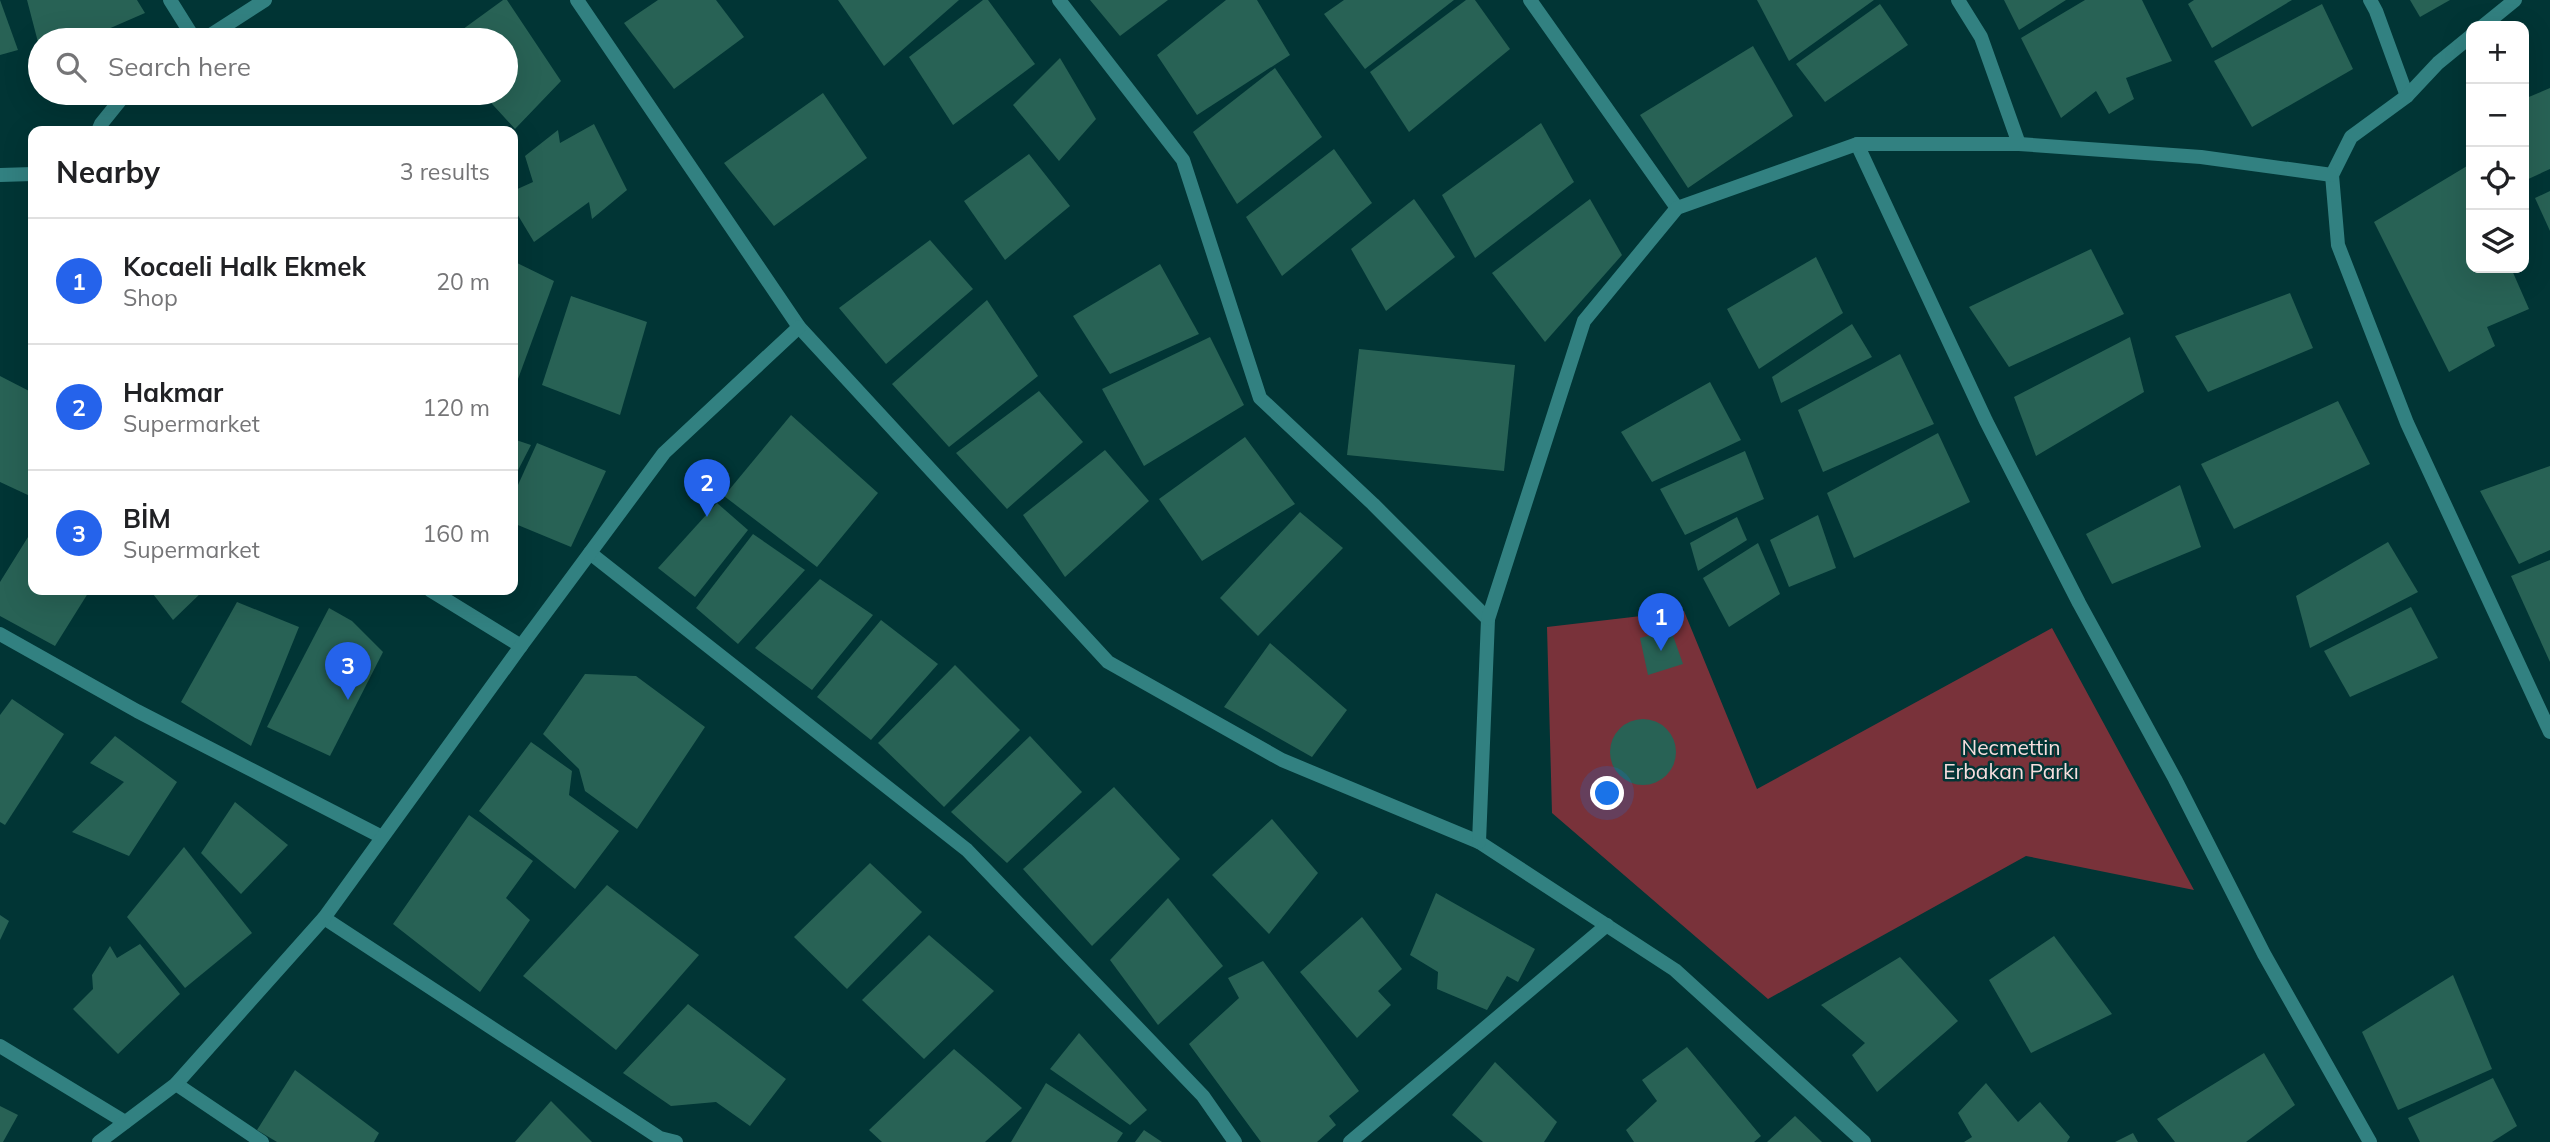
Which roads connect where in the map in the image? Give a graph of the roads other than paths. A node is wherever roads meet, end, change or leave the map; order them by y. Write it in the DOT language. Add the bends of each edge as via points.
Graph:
graph roads {
  1 [pos="170,0"];
  2 [pos="274,0"];
  3 [pos="577,0"];
  4 [pos="1059,0"];
  5 [pos="1530,0"];
  6 [pos="1958,0"];
  7 [pos="2370,0"];
  8 [pos="2515,0"];
  9 [pos="261,3"];
  10 [pos="2489,21"];
  11 [pos="188,28"];
  12 [pos="222,28"];
  13 [pos="2466,40"];
  14 [pos="2407,96"];
  15 [pos="116,105"];
  16 [pos="100,126"];
  17 [pos="1857,144"];
  18 [pos="2019,144"];
  19 [pos="0,174"];
  20 [pos="28,174"];
  21 [pos="2332,175"];
  22 [pos="1677,208"];
  23 [pos="799,327"];
  24 [pos="590,554"];
  25 [pos="438,595"];
  26 [pos="1488,619"];
  27 [pos="0,634"];
  28 [pos="521,646"];
  29 [pos="2550,732"];
  30 [pos="382,837"];
  31 [pos="1479,842"];
  32 [pos="324,918"];
  33 [pos="1607,925"];
  34 [pos="0,1046"];
  35 [pos="176,1084"];
  36 [pos="125,1122"];
  37 [pos="662,1140"];
  38 [pos="99,1142"];
  39 [pos="262,1142"];
  40 [pos="676,1142"];
  41 [pos="1235,1142"];
  42 [pos="1350,1142"];
  43 [pos="1864,1142"];
  44 [pos="2370,1142"];
  1 -- 11 [label="street"];
  2 -- 9 [label="street"];
  3 -- 23 [label="street"];
  4 -- 26 [label="street" via="1183,160 1260,398"];
  5 -- 22 [label="street"];
  6 -- 18 [label="street" via="1981,37"];
  7 -- 14 [label="street"];
  8 -- 10 [label="street"];
  9 -- 12 [label="street"];
  13 -- 14 [label="street"];
  14 -- 21 [label="street" via="2351,136"];
  15 -- 16 [label="street"];
  17 -- 18 [label="street"];
  17 -- 22 [label="street"];
  17 -- 44 [label="street" via="1986,421 2079,603 2264,954"];
  18 -- 21 [label="street" via="2202,157"];
  19 -- 20 [label="street"];
  21 -- 29 [label="street" via="2338,245 2407,423"];
  22 -- 26 [label="street" via="1584,321"];
  23 -- 24 [label="street" via="664,453"];
  23 -- 31 [label="street" via="1108,662 1282,760"];
  24 -- 28 [label="street"];
  24 -- 41 [label="street" via="967,850 1203,1096"];
  25 -- 28 [label="street"];
  26 -- 31 [label="street"];
  27 -- 30 [label="street" via="137,711"];
  28 -- 30 [label="street"];
  30 -- 32 [label="street"];
  31 -- 33 [label="street"];
  32 -- 35 [label="street"];
  32 -- 37 [label="street"];
  33 -- 42 [label="street"];
  33 -- 43 [label="street" via="1675,970"];
  34 -- 36 [label="street"];
  35 -- 36 [label="street"];
  35 -- 39 [label="street"];
  36 -- 38 [label="street"];
  37 -- 40 [label="street"];
}
